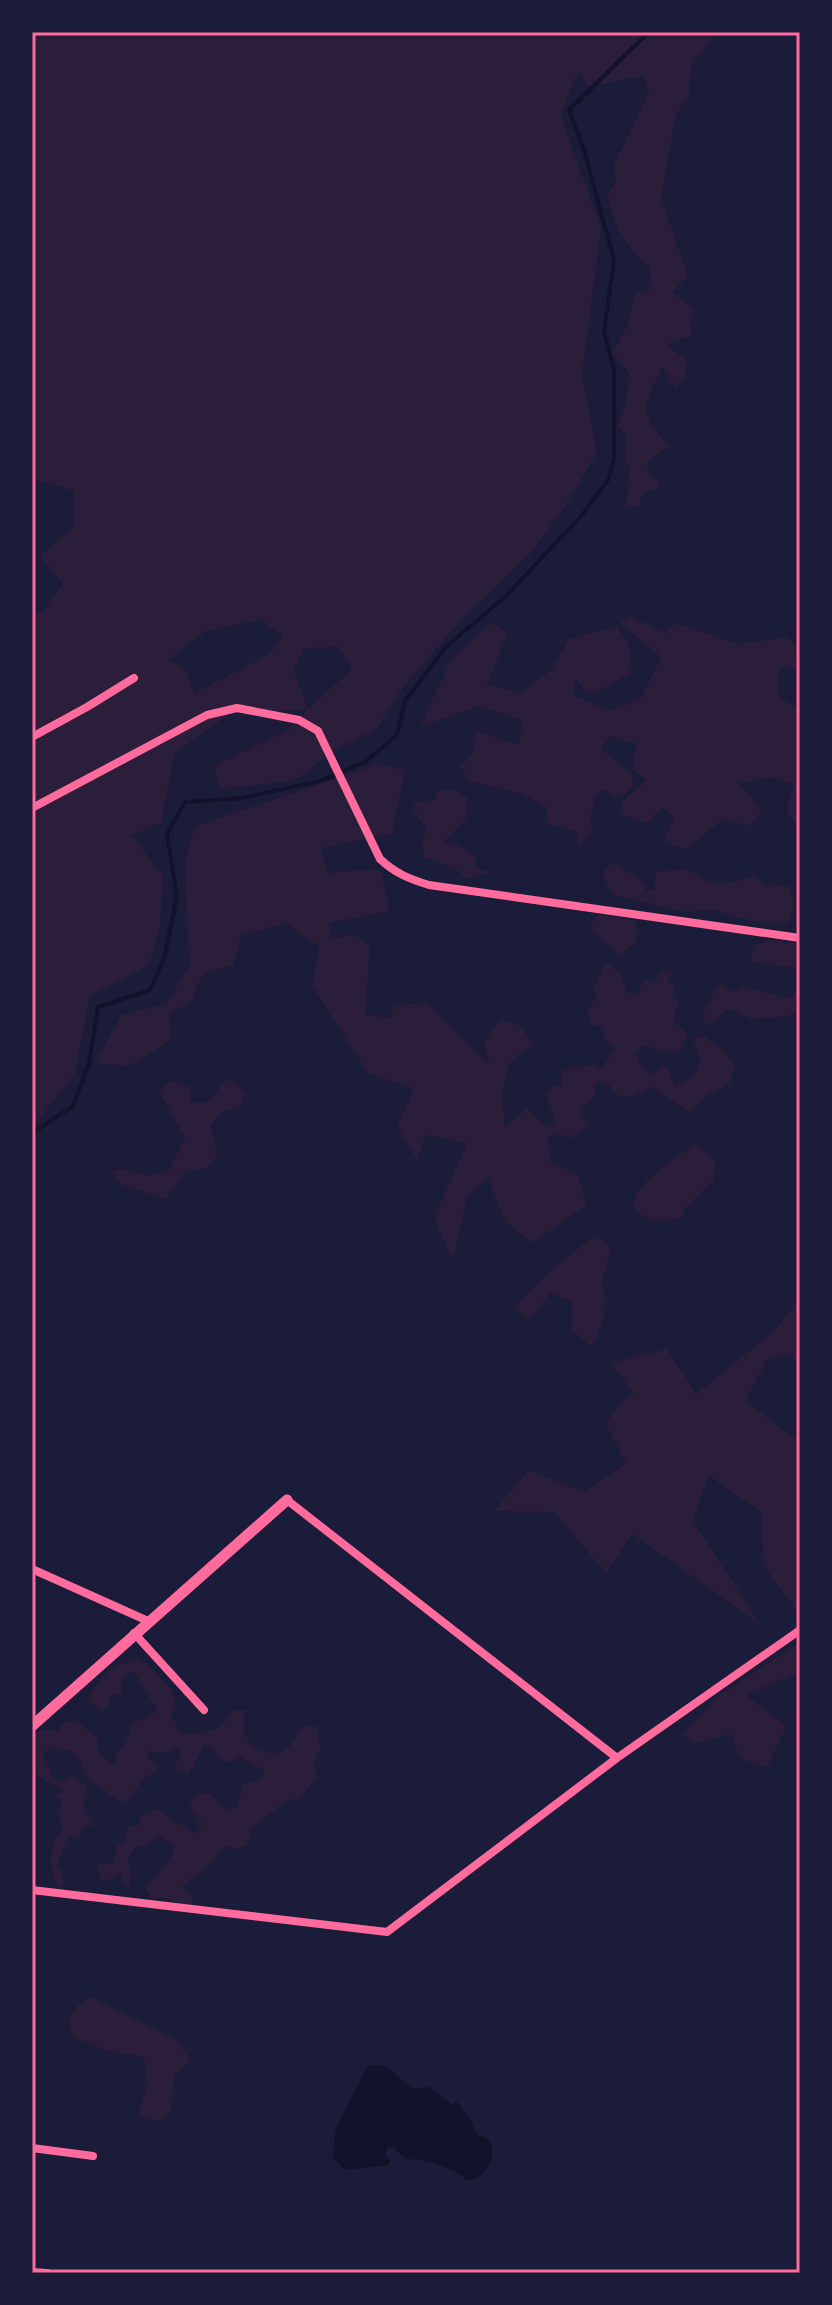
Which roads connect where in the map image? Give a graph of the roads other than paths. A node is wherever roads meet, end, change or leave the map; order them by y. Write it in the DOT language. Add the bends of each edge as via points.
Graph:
graph roads {
  1 [pos="134,678"];
  2 [pos="32,737"];
  3 [pos="32,808"];
  4 [pos="800,938"];
  5 [pos="287,1500"];
  6 [pos="32,1569"];
  7 [pos="148,1621"];
  8 [pos="800,1630"];
  9 [pos="134,1633"];
  10 [pos="204,1710"];
  11 [pos="32,1726"];
  12 [pos="617,1758"];
  13 [pos="32,1890"];
  14 [pos="32,2148"];
  15 [pos="93,2156"];
  16 [pos="32,2272"];
  17 [pos="47,2273"];
  1 -- 2 [label="street"];
  3 -- 4 [label="street" via="207,715 237,708 299,720 318,731 380,859 407,879"];
  5 -- 7 [label="main road"];
  5 -- 12 [label="street"];
  6 -- 7 [label="street"];
  7 -- 9 [label="main road"];
  8 -- 12 [label="street"];
  9 -- 10 [label="street"];
  9 -- 11 [label="main road"];
  12 -- 13 [label="street" via="387,1932"];
  14 -- 15 [label="street"];
  16 -- 17 [label="street"];
}
